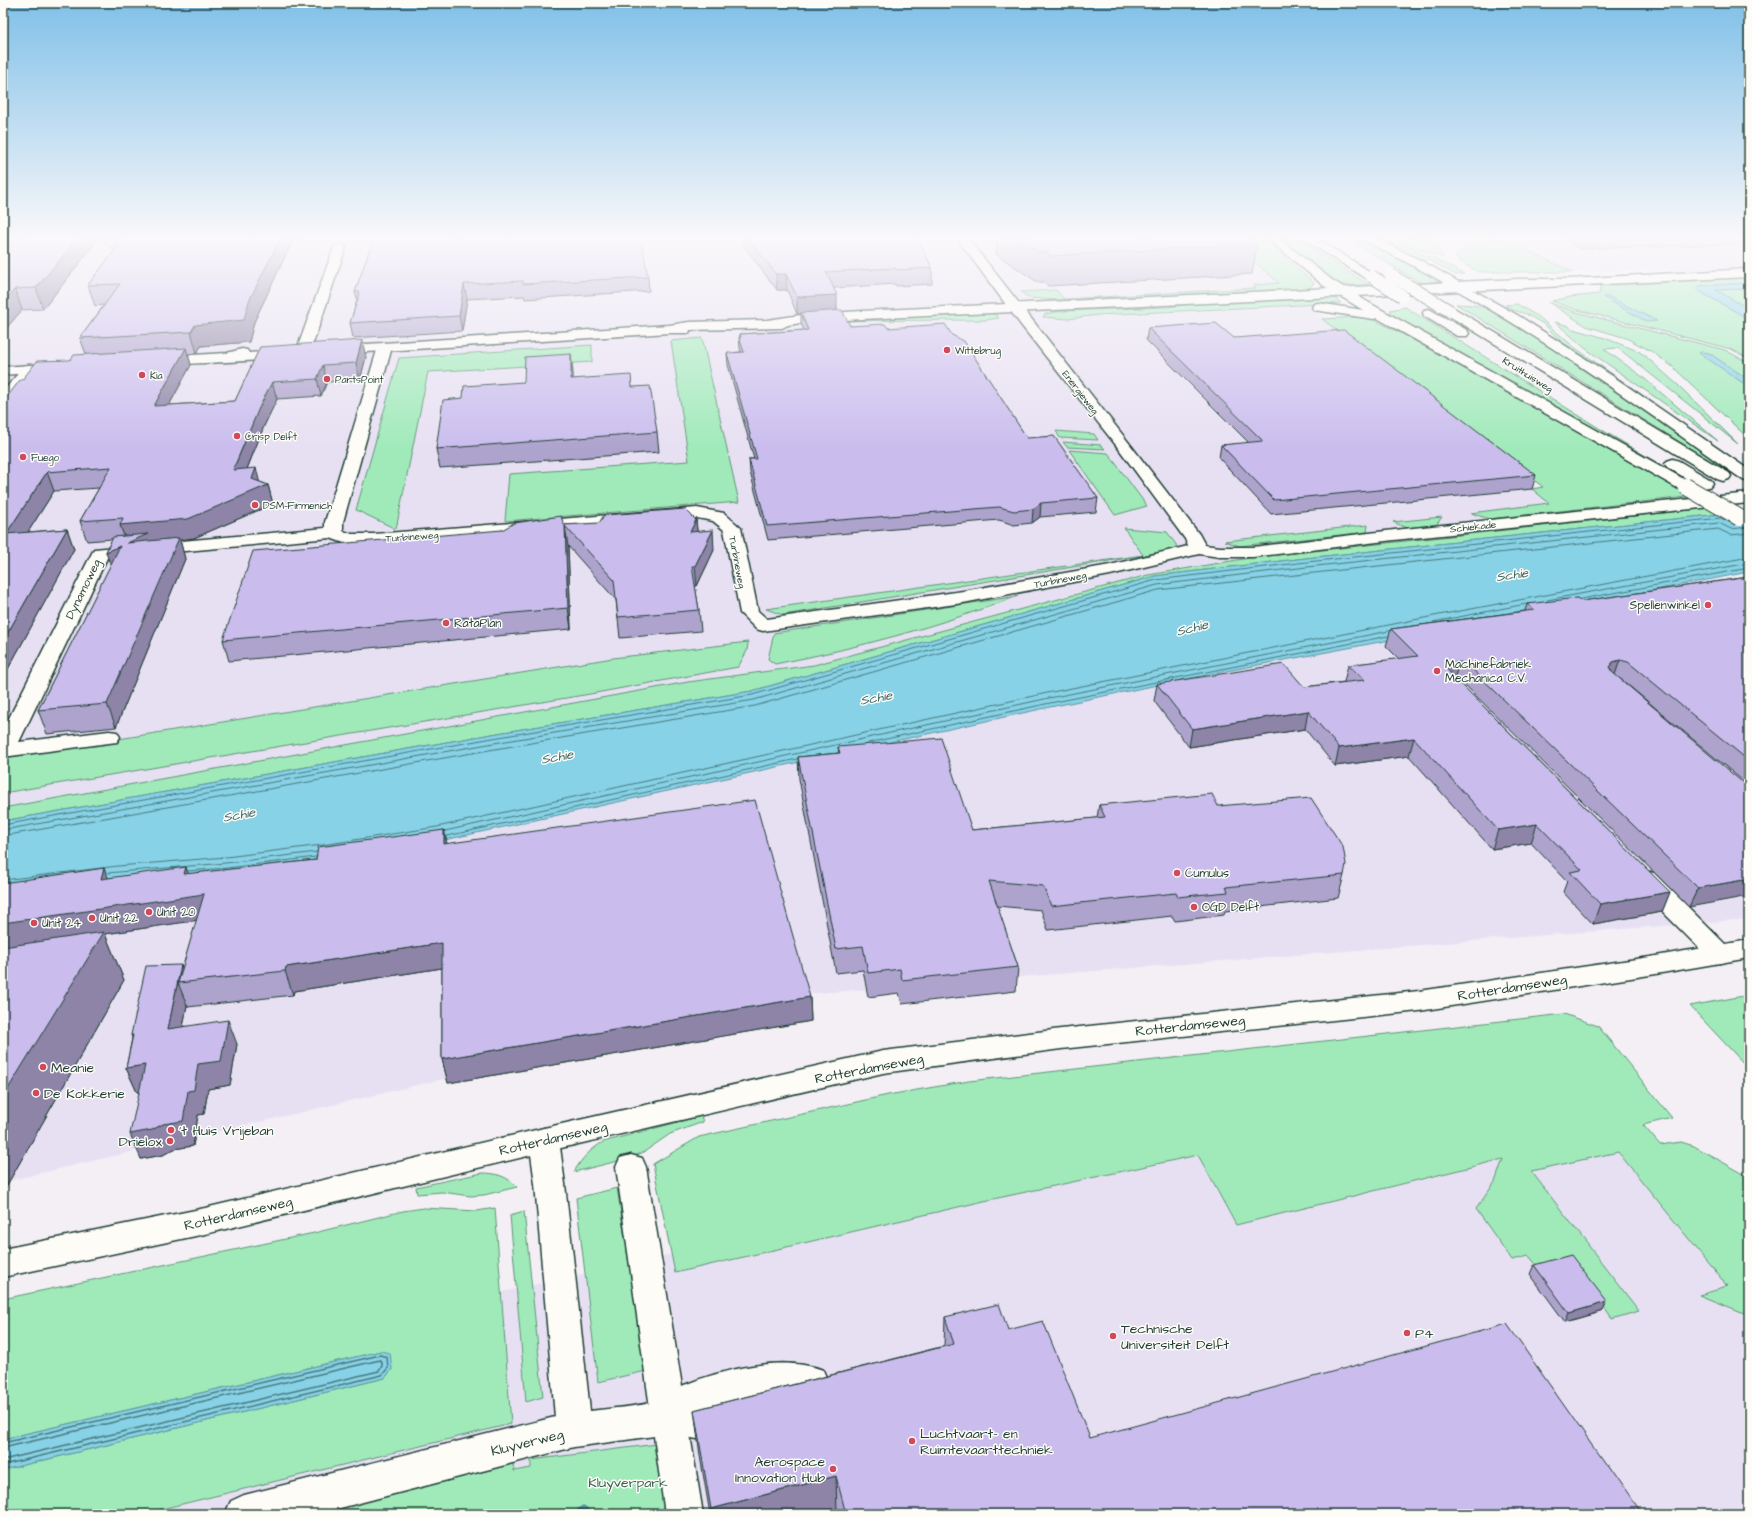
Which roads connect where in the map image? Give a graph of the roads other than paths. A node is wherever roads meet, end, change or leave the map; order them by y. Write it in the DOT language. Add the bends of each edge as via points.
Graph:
graph roads {
  1 [pos="319,308"];
  2 [pos="1042,308"];
  3 [pos="1329,308"];
  4 [pos="1368,308"];
  5 [pos="1421,308"];
  6 [pos="1445,308"];
  7 [pos="1495,308"];
  8 [pos="1016,309"];
  9 [pos="1381,316"];
  10 [pos="979,322"];
  11 [pos="1010,322"];
  12 [pos="1026,322"];
  13 [pos="1040,322"];
  14 [pos="768,324"];
  15 [pos="385,347"];
  16 [pos="303,352"];
  17 [pos="147,362"];
  18 [pos="76,366"];
  19 [pos="29,369"];
  20 [pos="3,371"];
  21 [pos="1564,396"];
  22 [pos="3,402"];
  23 [pos="1664,458"];
  24 [pos="1749,477"];
  25 [pos="1749,491"];
  26 [pos="1749,498"];
  27 [pos="1749,511"];
  28 [pos="1749,521"];
  29 [pos="334,532"];
  30 [pos="1198,549"];
  31 [pos="109,737"];
  32 [pos="3,750"];
  33 [pos="1631,866"];
  34 [pos="1749,949"];
  35 [pos="1720,954"];
  36 [pos="544,1140"];
  37 [pos="631,1167"];
  38 [pos="3,1264"];
  39 [pos="669,1417"];
  40 [pos="574,1430"];
  41 [pos="244,1514"];
  42 [pos="684,1514"];
  1 -- 16 [label="main road"];
  2 -- 8 [label="main road"];
  3 -- 9 [label="main road"];
  4 -- 9 [label="main road"];
  5 -- 21 [label="main road, Kruithuisweg, bridge"];
  6 -- 25 [label="main road, Kruithuisweg, bridge"];
  7 -- 24 [label="main road" via="1555,345"];
  8 -- 12 [label="main road, Energieweg"];
  8 -- 14 [label="main road" via="816,318"];
  9 -- 28 [label="main road, bridge"];
  10 -- 14 [label="main road"];
  11 -- 12 [label="main road"];
  12 -- 13 [label="main road"];
  12 -- 30 [label="main road, Energieweg" via="1124,446 1193,538"];
  14 -- 15 [label="main road"];
  15 -- 16 [label="main road"];
  15 -- 29 [label="main road" via="334,522"];
  16 -- 17 [label="main road" via="249,358"];
  18 -- 19 [label="main road"];
  19 -- 20 [label="main road"];
  19 -- 22 [label="main road"];
  23 -- 27 [label="main road"];
  26 -- 30 [label="main road, Schiekade" via="1253,552"];
  29 -- 30 [label="main road, Turbineweg" via="337,536 347,539 366,539 697,513 718,517 732,528 749,613 763,625 963,597 1110,570"];
  29 -- 32 [label="main road, Dynamoweg" via="100,553"];
  31 -- 32 [label="main road, Dynamoweg"];
  33 -- 35 [label="main road"];
  34 -- 35 [label="main road, Rotterdamseweg"];
  35 -- 36 [label="main road, Rotterdamseweg" via="1420,1001 1061,1038 883,1062"];
  36 -- 38 [label="main road, Rotterdamseweg" via="205,1221"];
  36 -- 40 [label="main road, Kluyverweg"];
  37 -- 39 [label="main road"];
  39 -- 40 [label="main road"];
  39 -- 42 [label="main road"];
  40 -- 41 [label="main road, Kluyverweg"];
}
